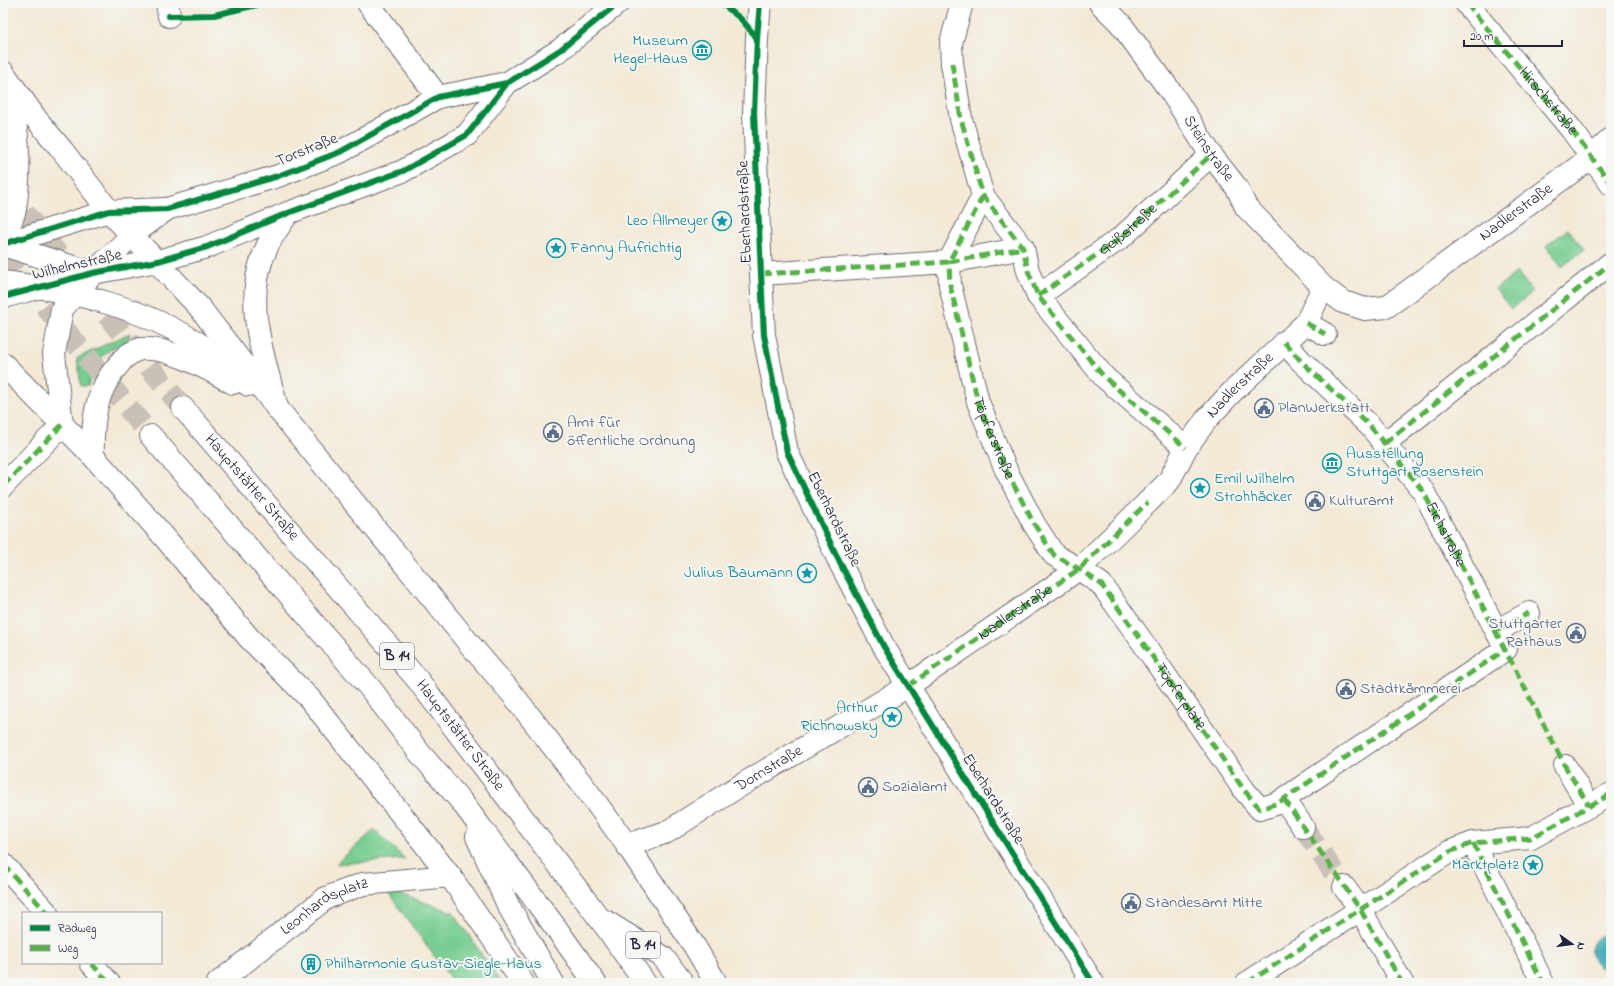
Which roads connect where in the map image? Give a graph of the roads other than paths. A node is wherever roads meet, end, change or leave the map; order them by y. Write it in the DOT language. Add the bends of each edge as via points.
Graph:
graph roads {
  1 [pos="368,3"];
  2 [pos="618,3"];
  3 [pos="760,3"];
  4 [pos="962,3"];
  5 [pos="1100,3"];
  6 [pos="1466,3"];
  7 [pos="6,77"];
  8 [pos="507,83"];
  9 [pos="438,97"];
  10 [pos="1611,139"];
  11 [pos="1211,155"];
  12 [pos="1592,157"];
  13 [pos="1611,184"];
  14 [pos="983,196"];
  15 [pos="167,209"];
  16 [pos="109,211"];
  17 [pos="288,213"];
  18 [pos="132,235"];
  19 [pos="3,240"];
  20 [pos="3,244"];
  21 [pos="1023,248"];
  22 [pos="158,261"];
  23 [pos="949,262"];
  24 [pos="1611,263"];
  25 [pos="93,273"];
  26 [pos="761,274"];
  27 [pos="3,282"];
  28 [pos="43,287"];
  29 [pos="1323,287"];
  30 [pos="74,293"];
  31 [pos="1038,296"];
  32 [pos="3,297"];
  33 [pos="1306,322"];
  34 [pos="1325,334"];
  35 [pos="1284,342"];
  36 [pos="3,364"];
  37 [pos="183,408"];
  38 [pos="277,408"];
  39 [pos="62,425"];
  40 [pos="151,436"];
  41 [pos="1385,443"];
  42 [pos="1186,448"];
  43 [pos="92,456"];
  44 [pos="3,486"];
  45 [pos="1079,569"];
  46 [pos="1529,613"];
  47 [pos="1496,631"];
  48 [pos="908,686"];
  49 [pos="1564,766"];
  50 [pos="1611,794"];
  51 [pos="1284,799"];
  52 [pos="461,801"];
  53 [pos="1589,806"];
  54 [pos="1303,827"];
  55 [pos="1473,843"];
  56 [pos="627,845"];
  57 [pos="3,864"];
  58 [pos="450,876"];
  59 [pos="1344,887"];
  60 [pos="1360,909"];
  61 [pos="46,912"];
  62 [pos="596,915"];
  63 [pos="92,964"];
  64 [pos="108,983"];
  65 [pos="218,983"];
  66 [pos="523,983"];
  67 [pos="552,983"];
  68 [pos="594,983"];
  69 [pos="645,983"];
  70 [pos="682,983"];
  71 [pos="716,983"];
  72 [pos="1093,983"];
  73 [pos="1247,983"];
  74 [pos="1402,983"];
  75 [pos="1543,983"];
  1 -- 9 [label="street"];
  2 -- 8 [label="street, Torstraße" via="560,50"];
  3 -- 26 [label="street, Eberhardstraße" via="754,113"];
  4 -- 14 [label="street" via="951,43 952,63 961,119"];
  5 -- 11 [label="street, Steinstraße" via="1120,23 1172,92"];
  6 -- 12 [label="street, Hirschstraße"];
  7 -- 16 [label="street" via="36,120"];
  7 -- 19 [label="street" via="18,136 18,175 14,210"];
  8 -- 9 [label="street, Torstraße"];
  8 -- 17 [label="street, Torstraße" via="467,135 403,171"];
  9 -- 15 [label="street, Torstraße" via="340,152 278,176"];
  10 -- 12 [label="street, Nadlerstraße"];
  11 -- 29 [label="street, Steinstraße" via="1237,188 1246,207"];
  11 -- 31 [label="street, Geißstraße" via="1122,237"];
  12 -- 13 [label="street, Hirschstraße"];
  12 -- 29 [label="street, Nadlerstraße" via="1386,307 1364,309 1343,302"];
  14 -- 21 [label="street"];
  14 -- 23 [label="street"];
  15 -- 16 [label="street, Torstraße"];
  15 -- 18 [label="street, Torstraße"];
  16 -- 18 [label="street"];
  16 -- 20 [label="street"];
  17 -- 22 [label="street, Torstraße" via="207,247"];
  17 -- 38 [label="street" via="266,248 256,282 254,300 257,330"];
  18 -- 22 [label="street"];
  18 -- 25 [label="street, Torstraße"];
  20 -- 25 [label="street"];
  21 -- 23 [label="street"];
  21 -- 31 [label="street" via="1028,271"];
  22 -- 25 [label="street, Wilhelmstraße"];
  22 -- 38 [label="street" via="200,308"];
  23 -- 26 [label="street"];
  23 -- 45 [label="street, Töpferstraße" via="950,285 978,402 1006,470 1034,524 1054,555"];
  24 -- 41 [label="street"];
  25 -- 28 [label="street, Wilhelmstraße"];
  25 -- 30 [label="street, Torstraße"];
  26 -- 48 [label="street, Eberhardstraße" via="764,335 787,452 851,584"];
  27 -- 28 [label="street"];
  28 -- 30 [label="street"];
  28 -- 32 [label="street, Wilhelmstraße"];
  29 -- 33 [label="street, Nadlerstraße"];
  30 -- 38 [label="street" via="139,313 168,325 206,348"];
  30 -- 39 [label="street, Torstraße" via="62,310 54,354"];
  31 -- 42 [label="street" via="1104,377"];
  33 -- 34 [label="street"];
  33 -- 35 [label="street, Nadlerstraße"];
  35 -- 41 [label="street, Eichstraße"];
  35 -- 42 [label="street, Nadlerstraße" via="1230,394 1206,420"];
  36 -- 39 [label="street"];
  37 -- 62 [label="street, Hauptstätter Straße / B 14" via="417,679"];
  38 -- 43 [label="street" via="192,361 164,352 141,349 126,356 110,374 96,402 92,425"];
  38 -- 56 [label="street" via="514,696"];
  39 -- 43 [label="street"];
  39 -- 44 [label="street"];
  40 -- 52 [label="street, B 14" via="370,688 418,751"];
  41 -- 47 [label="street, Eichstraße" via="1423,491"];
  42 -- 45 [label="street, Nadlerstraße" via="1169,481"];
  43 -- 58 [label="street" via="249,638 310,698"];
  45 -- 48 [label="street, Nadlerstraße"];
  45 -- 51 [label="street, Töpferplatz" via="1101,584 1244,790 1260,808"];
  46 -- 47 [label="street"];
  47 -- 51 [label="street, Eichstraße" via="1506,649"];
  48 -- 56 [label="street, Dornstraße" via="667,832"];
  48 -- 72 [label="street, Eberhardstraße"];
  49 -- 53 [label="street"];
  50 -- 53 [label="street"];
  51 -- 54 [label="street"];
  52 -- 67 [label="street, B 14" via="508,905"];
  52 -- 68 [label="street, B 14"];
  53 -- 55 [label="street" via="1531,838"];
  55 -- 60 [label="street" via="1448,852"];
  55 -- 75 [label="street"];
  56 -- 71 [label="street"];
  57 -- 61 [label="street"];
  58 -- 65 [label="street, Leonhardsplatz" via="363,884 326,898"];
  58 -- 66 [label="street"];
  59 -- 60 [label="street"];
  60 -- 73 [label="street"];
  60 -- 74 [label="street"];
  62 -- 69 [label="street, Hauptstätter Straße / B 14"];
  62 -- 70 [label="street, B 14" via="663,957"];
  63 -- 64 [label="street"];
}
